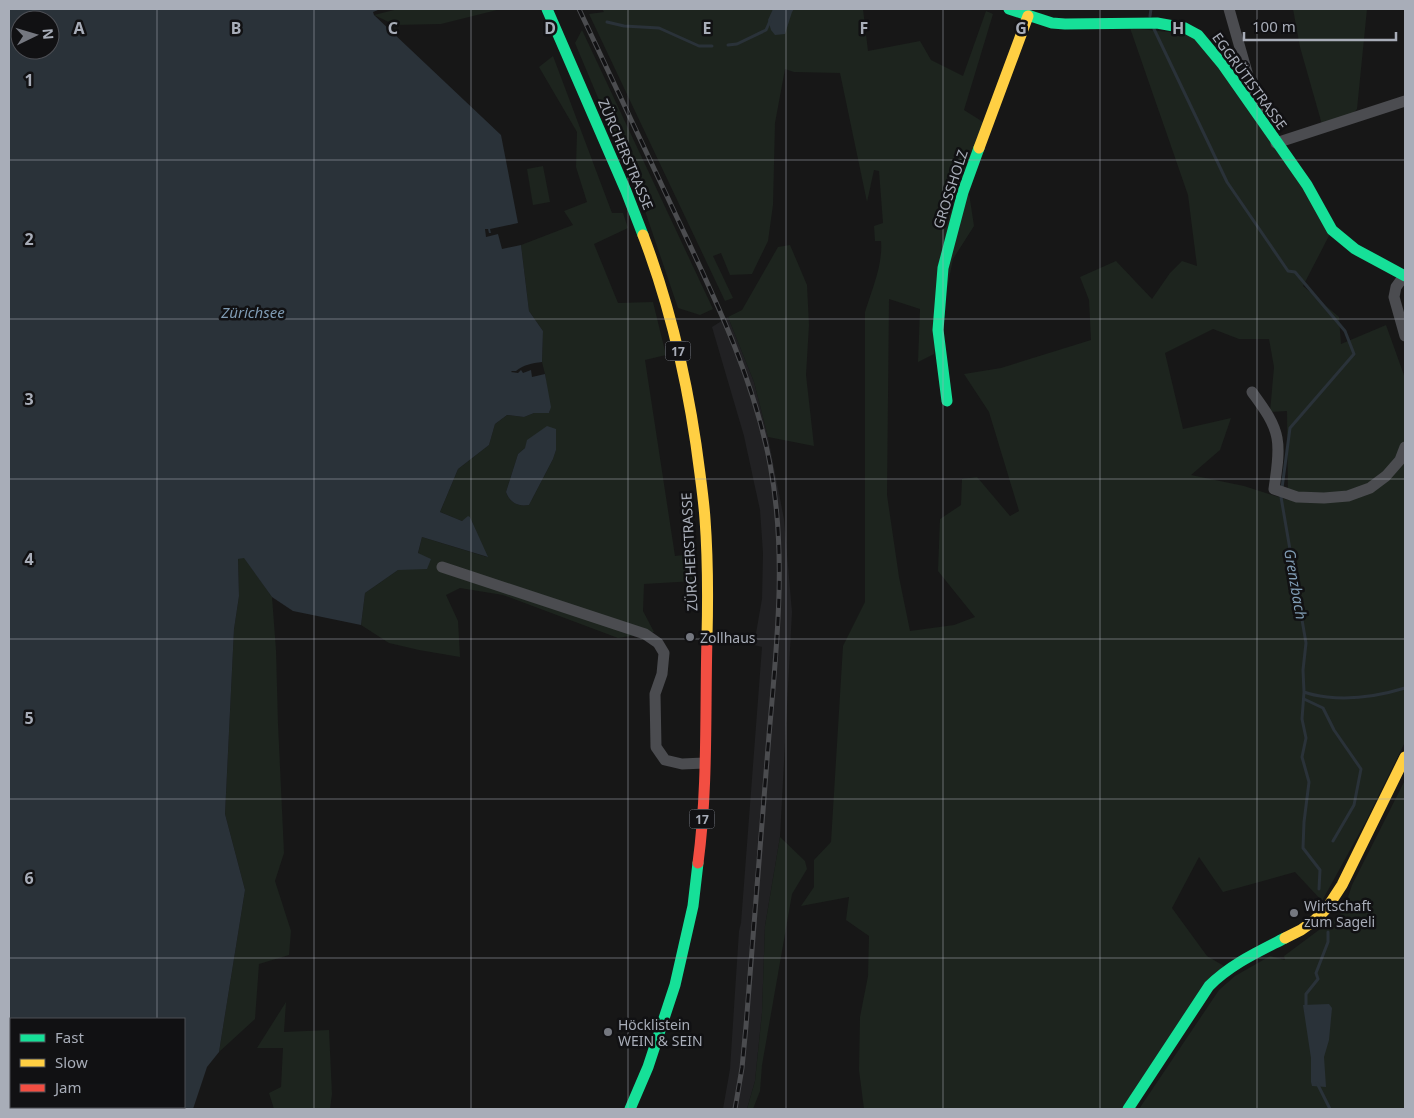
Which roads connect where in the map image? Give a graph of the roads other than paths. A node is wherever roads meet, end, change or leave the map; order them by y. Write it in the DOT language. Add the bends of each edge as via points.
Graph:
graph roads {
  1 [pos="547,9"];
  2 [pos="1011,9"];
  3 [pos="1229,9"];
  4 [pos="1028,16"];
  5 [pos="1405,100"];
  6 [pos="1261,120"];
  7 [pos="1276,143"];
  8 [pos="1404,276"];
  9 [pos="1405,336"];
  10 [pos="1252,392"];
  11 [pos="947,402"];
  12 [pos="1405,446"];
  13 [pos="442,567"];
  14 [pos="1405,757"];
  15 [pos="704,763"];
  16 [pos="630,1109"];
  17 [pos="1128,1109"];
  1 -- 15 [label="street, ZÜRCHERSTRASSE / 17" via="644,238 684,374 705,518 708,586"];
  2 -- 4 [label="street, EGGRÜTISTRASSE"];
  3 -- 6 [label="street"];
  4 -- 6 [label="street, EGGRÜTISTRASSE" via="1065,24 1157,23 1186,28 1198,35 1223,65"];
  4 -- 11 [label="street, GROSSHOLZ" via="963,192 943,268 938,330"];
  5 -- 7 [label="street, EGGRÜTISTRASSE"];
  6 -- 7 [label="street, EGGRÜTISTRASSE"];
  7 -- 8 [label="street" via="1307,186 1332,230 1355,249"];
  8 -- 9 [label="street" via="1394,297"];
  10 -- 12 [label="street" via="1274,426 1277,438 1274,489 1297,497 1348,496 1370,488 1386,476 1400,460"];
  13 -- 15 [label="street" via="645,634 658,643 664,654 655,694 656,747 665,760 682,764"];
  14 -- 17 [label="street" via="1342,885 1327,908 1302,930 1242,960 1209,986"];
  15 -- 16 [label="street, ZÜRCHERSTRASSE / 17" via="701,842 693,906 675,985 648,1067"];
}
